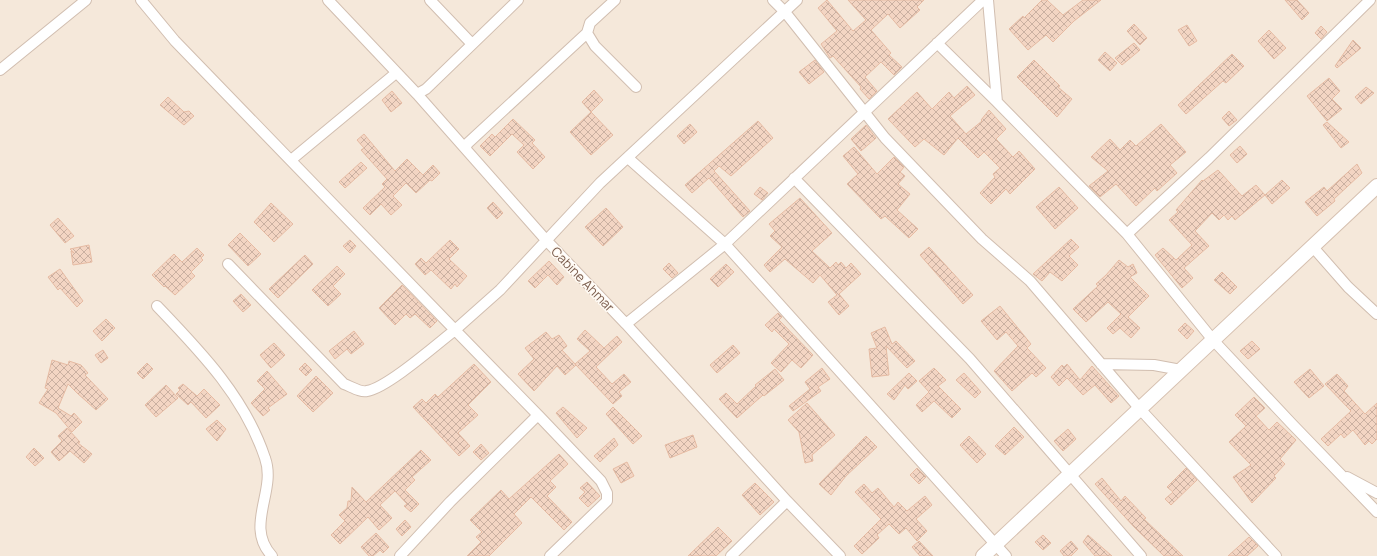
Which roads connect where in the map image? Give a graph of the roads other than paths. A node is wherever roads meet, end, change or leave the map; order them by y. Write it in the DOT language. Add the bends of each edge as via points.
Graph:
graph roads {
  1 [pos="86,0"];
  2 [pos="141,0"];
  3 [pos="328,0"];
  4 [pos="430,0"];
  5 [pos="518,0"];
  6 [pos="615,0"];
  7 [pos="773,0"];
  8 [pos="797,0"];
  9 [pos="983,0"];
  10 [pos="988,0"];
  11 [pos="1370,0"];
  12 [pos="785,12"];
  13 [pos="587,33"];
  14 [pos="937,43"];
  15 [pos="472,44"];
  16 [pos="0,70"];
  17 [pos="396,73"];
  18 [pos="636,87"];
  19 [pos="417,94"];
  20 [pos="997,102"];
  21 [pos="864,111"];
  22 [pos="465,148"];
  23 [pos="628,158"];
  24 [pos="291,160"];
  25 [pos="794,178"];
  26 [pos="1377,186"];
  27 [pos="1127,234"];
  28 [pos="546,240"];
  29 [pos="725,244"];
  30 [pos="1312,246"];
  31 [pos="228,264"];
  32 [pos="157,306"];
  33 [pos="1377,314"];
  34 [pos="626,324"];
  35 [pos="455,330"];
  36 [pos="1213,340"];
  37 [pos="1101,364"];
  38 [pos="1180,370"];
  39 [pos="1140,408"];
  40 [pos="538,415"];
  41 [pos="1336,471"];
  42 [pos="1069,475"];
  43 [pos="1377,492"];
  44 [pos="787,501"];
  45 [pos="1377,512"];
  46 [pos="995,545"];
  47 [pos="272,556"];
  48 [pos="400,556"];
  49 [pos="550,556"];
  50 [pos="731,556"];
  51 [pos="840,556"];
  52 [pos="983,556"];
  53 [pos="1006,556"];
  54 [pos="1141,556"];
  55 [pos="1276,556"];
  1 -- 16 [label="street"];
  2 -- 24 [label="street" via="175,41"];
  3 -- 17 [label="street, Cabine Ahmar"];
  4 -- 15 [label="street"];
  5 -- 15 [label="street"];
  6 -- 13 [label="street" via="590,23"];
  7 -- 12 [label="street"];
  8 -- 12 [label="street"];
  9 -- 14 [label="street"];
  10 -- 20 [label="street"];
  11 -- 27 [label="street" via="1209,158"];
  12 -- 21 [label="street"];
  12 -- 23 [label="street"];
  13 -- 18 [label="street" via="595,46"];
  13 -- 22 [label="street"];
  14 -- 20 [label="street"];
  14 -- 21 [label="street"];
  15 -- 19 [label="street" via="426,89"];
  17 -- 19 [label="street, Cabine Ahmar"];
  17 -- 24 [label="street"];
  19 -- 22 [label="street, Cabine Ahmar"];
  20 -- 27 [label="street"];
  21 -- 25 [label="street"];
  21 -- 37 [label="street" via="885,138 982,239 1030,281"];
  22 -- 28 [label="street, Cabine Ahmar"];
  23 -- 28 [label="street" via="586,196"];
  23 -- 29 [label="street"];
  24 -- 35 [label="street"];
  25 -- 29 [label="street"];
  25 -- 42 [label="street" via="970,360"];
  26 -- 30 [label="street"];
  27 -- 36 [label="street"];
  28 -- 34 [label="street, Cabine Ahmar"];
  28 -- 35 [label="street" via="500,290"];
  29 -- 34 [label="street"];
  29 -- 46 [label="street"];
  30 -- 33 [label="street" via="1348,287"];
  30 -- 36 [label="street"];
  31 -- 35 [label="street" via="344,384 366,392 393,378"];
  32 -- 47 [label="street" via="212,364 246,414 269,470 260,517 260,532 262,543"];
  34 -- 44 [label="street, Cabine Ahmar"];
  35 -- 40 [label="street"];
  36 -- 38 [label="street"];
  36 -- 41 [label="street"];
  37 -- 38 [label="street" via="1154,365"];
  37 -- 39 [label="street"];
  38 -- 39 [label="street"];
  39 -- 42 [label="street"];
  39 -- 55 [label="street"];
  40 -- 48 [label="street" via="450,502"];
  40 -- 49 [label="street" via="601,482 607,493 607,501"];
  41 -- 43 [label="street"];
  41 -- 45 [label="street"];
  42 -- 46 [label="street"];
  42 -- 54 [label="street"];
  44 -- 50 [label="street"];
  44 -- 51 [label="street, Cabine Ahmar"];
  46 -- 52 [label="street"];
  46 -- 53 [label="street"];
}
